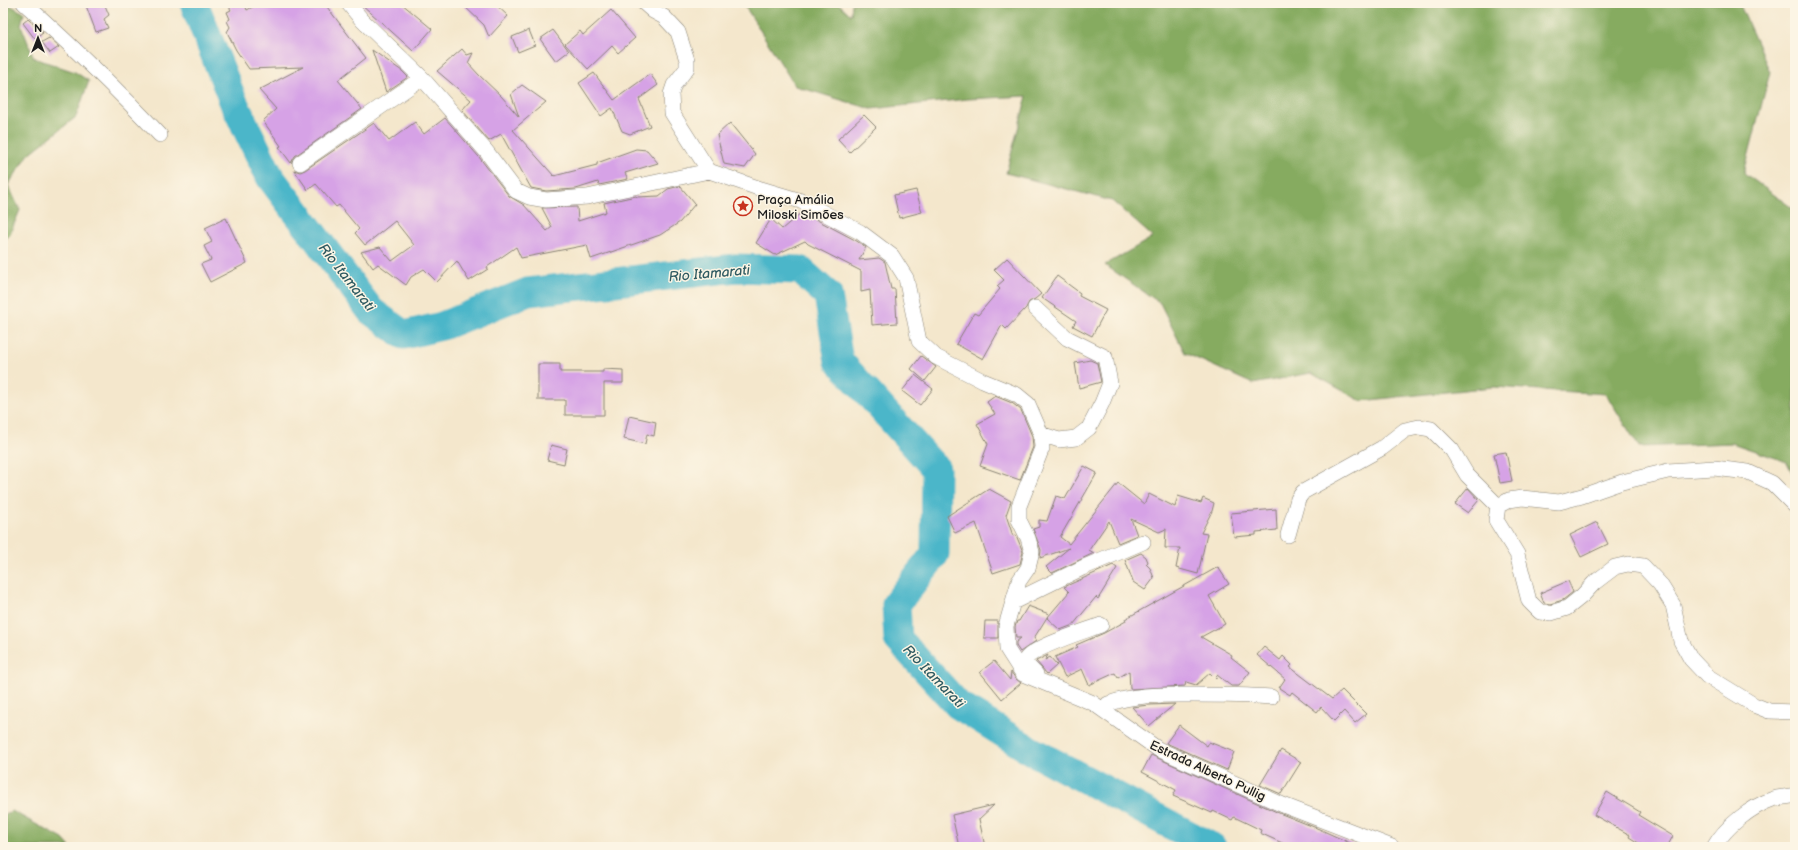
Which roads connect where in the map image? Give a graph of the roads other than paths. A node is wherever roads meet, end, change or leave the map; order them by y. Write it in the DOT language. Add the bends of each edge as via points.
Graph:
graph roads {
  1 [pos="24,3"];
  2 [pos="348,3"];
  3 [pos="644,3"];
  4 [pos="422,78"];
  5 [pos="160,135"];
  6 [pos="300,164"];
  7 [pos="709,171"];
  8 [pos="1035,308"];
  9 [pos="1041,434"];
  10 [pos="1498,506"];
  11 [pos="1795,506"];
  12 [pos="1288,535"];
  13 [pos="1143,542"];
  14 [pos="1012,602"];
  15 [pos="1101,625"];
  16 [pos="1271,697"];
  17 [pos="1108,704"];
  18 [pos="1795,712"];
  19 [pos="1158,749"];
  20 [pos="1795,796"];
  21 [pos="1392,847"];
  22 [pos="1714,847"];
  1 -- 5 [label="street" via="128,101"];
  2 -- 4 [label="street"];
  3 -- 7 [label="street" via="664,17 678,32 688,68 674,85 671,94 672,113"];
  4 -- 6 [label="street"];
  4 -- 7 [label="street" via="486,150 516,191 530,197 546,200 587,197"];
  7 -- 9 [label="street, Estrada Alberto Pullig" via="801,201 860,232 892,256 906,278 919,341 936,357 1017,395 1028,404"];
  8 -- 9 [label="street" via="1067,338 1105,357 1110,383 1089,428 1076,438 1059,440"];
  9 -- 14 [label="street, Estrada Alberto Pullig" via="1042,448 1019,506 1019,520 1032,552 1028,568 1019,581"];
  10 -- 11 [label="street" via="1509,500 1522,498 1559,502 1622,482 1668,471 1714,468 1748,472 1772,484"];
  10 -- 12 [label="street" via="1467,475 1452,450 1431,429 1419,427 1405,430 1382,448 1303,492 1298,498"];
  10 -- 18 [label="street" via="1496,520 1517,554 1529,601 1540,612 1551,613 1567,608 1615,567 1628,564 1643,566 1660,584 1673,605 1681,641 1691,659 1707,676 1754,705 1769,711"];
  13 -- 14 [label="street"];
  14 -- 19 [label="street, Estrada Alberto Pullig" via="1006,626 1007,649 1023,674 1093,703"];
  15 -- 17 [label="street" via="1039,649 1026,659 1033,672 1084,696"];
  16 -- 17 [label="street" via="1212,694 1148,695"];
  17 -- 19 [label="street" via="1133,721"];
  19 -- 21 [label="street, Estrada Alberto Pullig" via="1283,805"];
  20 -- 22 [label="street" via="1774,799 1748,811 1718,839"];
}
